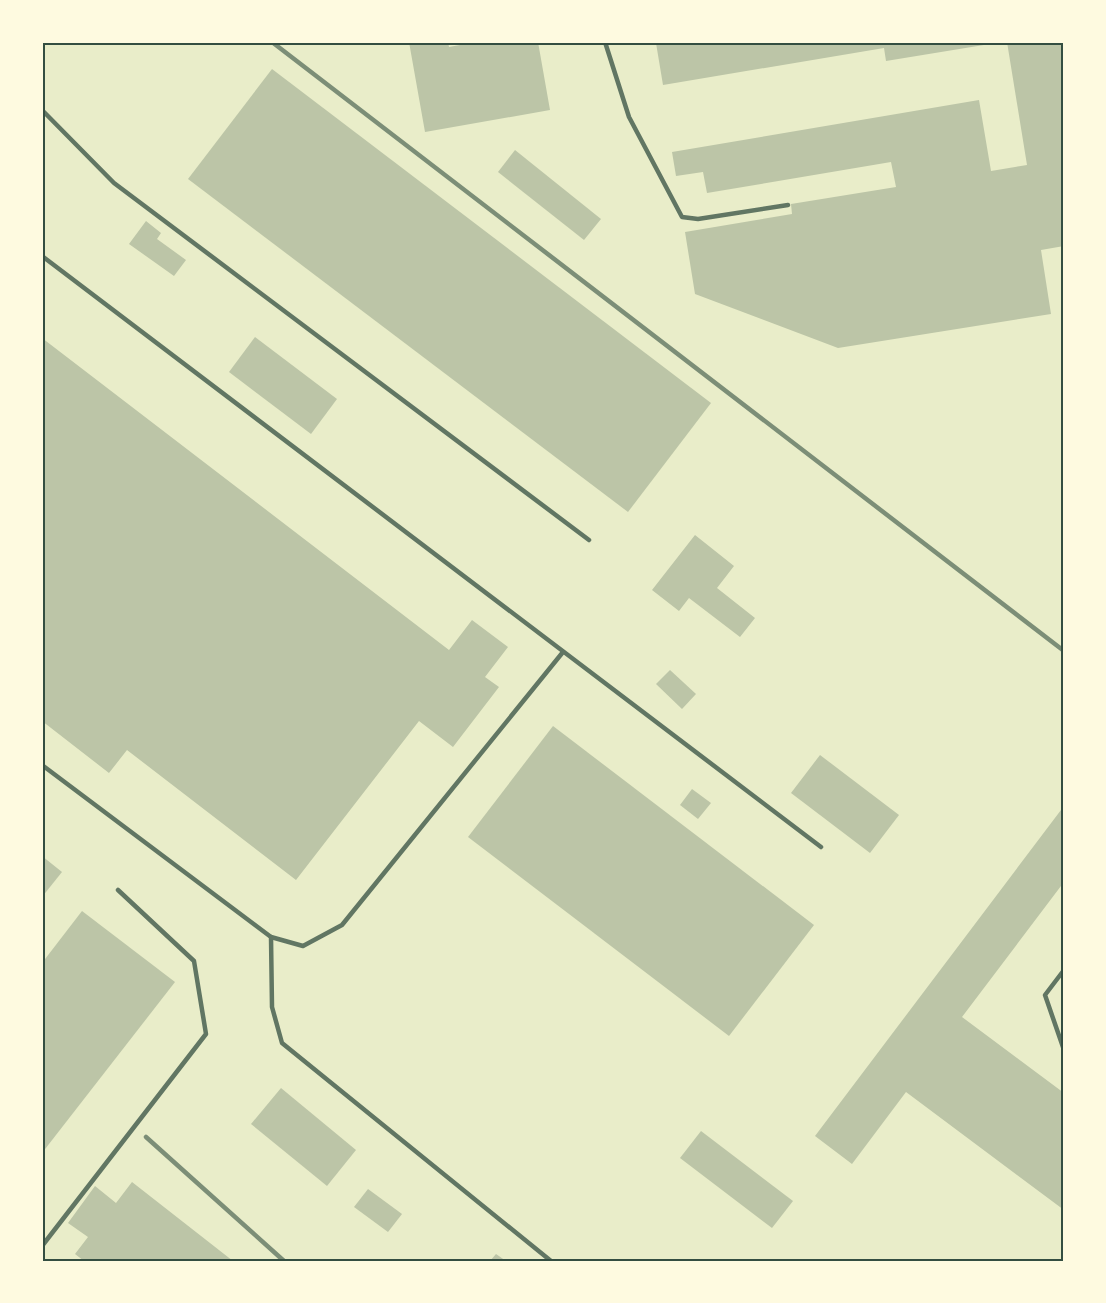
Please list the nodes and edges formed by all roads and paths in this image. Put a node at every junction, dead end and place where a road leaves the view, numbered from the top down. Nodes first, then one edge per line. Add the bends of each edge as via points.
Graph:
1 (604, 42) edge
2 (42, 110) edge
3 (788, 204) dead end
4 (42, 256) edge
5 (589, 540) dead end
6 (563, 652) junction
7 (42, 765) edge
8 (821, 847) dead end
9 (118, 890) dead end
10 (271, 937) junction
11 (1064, 970) edge
12 (1064, 1050) edge
13 (42, 1246) edge
14 (551, 1261) edge

1 - 3 lane via 629,117 682,217 698,219
2 - 5 lane via 114,183
4 - 6 lane
6 - 8 lane
6 - 10 lane via 342,924 303,946
7 - 10 lane
9 - 13 lane via 194,961 206,1034
10 - 14 lane via 272,1007 282,1043
11 - 12 lane via 1045,995

